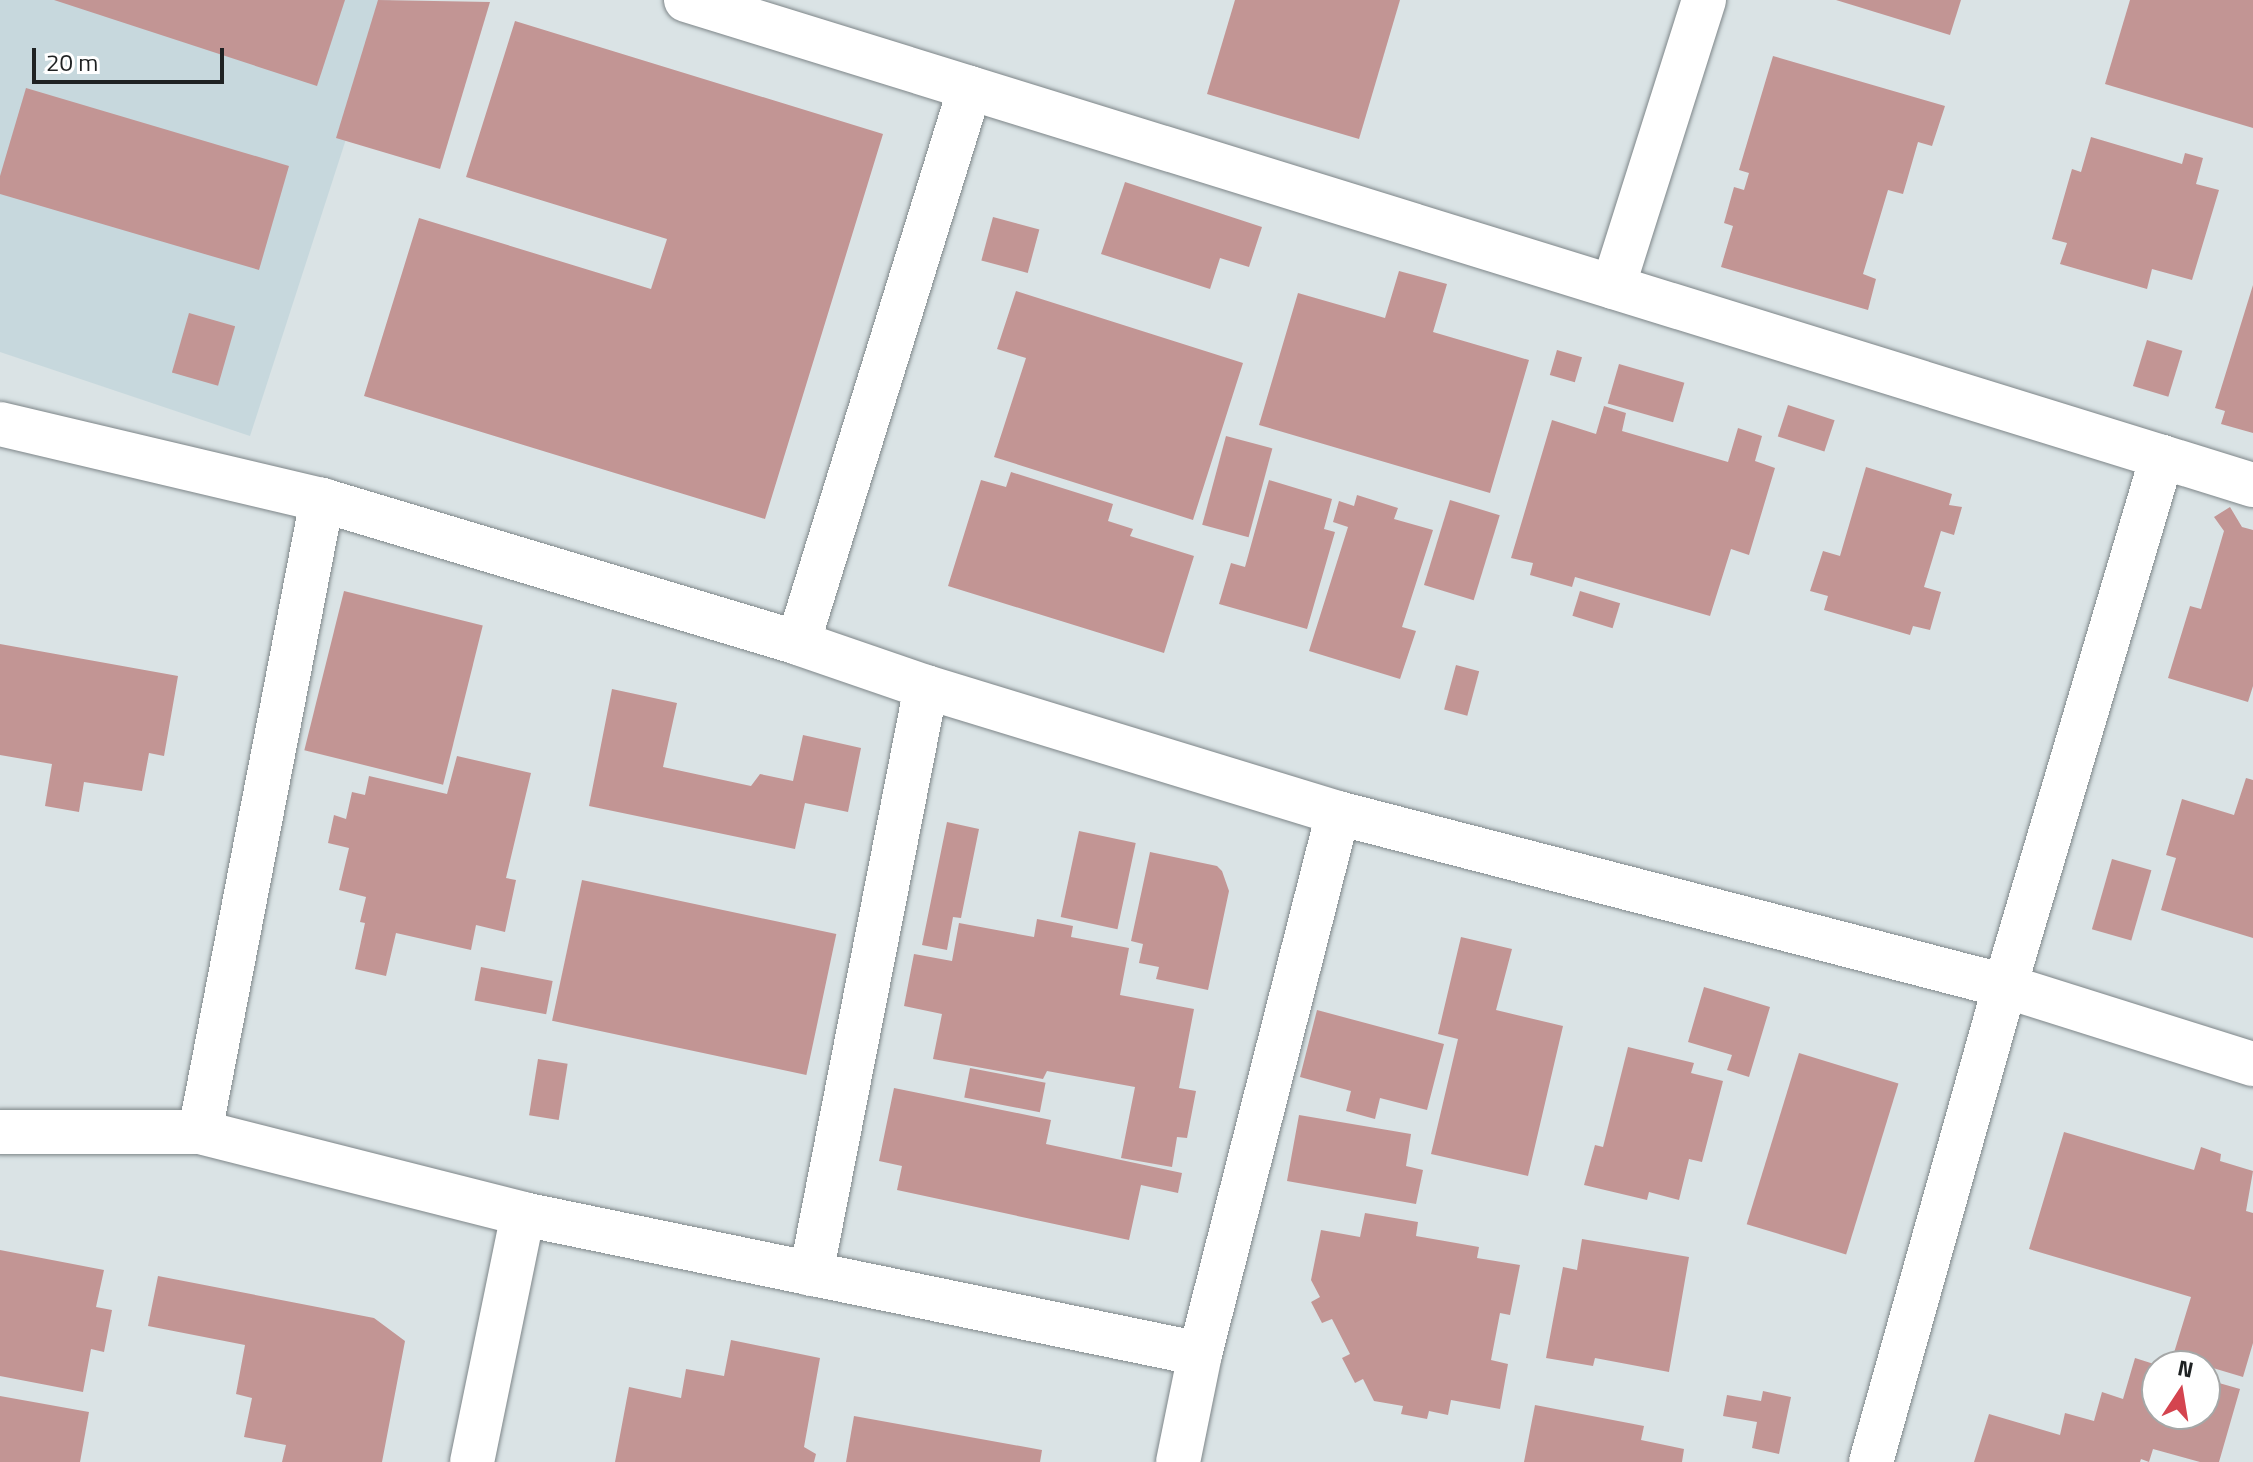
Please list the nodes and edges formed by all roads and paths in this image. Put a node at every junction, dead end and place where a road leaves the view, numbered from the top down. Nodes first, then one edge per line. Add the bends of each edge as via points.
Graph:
1 (686, 0) edge
2 (1704, 0) edge
3 (970, 88) junction
4 (1613, 287) junction
5 (0, 424) edge
6 (2162, 457) junction
7 (2253, 485) edge
8 (322, 500) junction
9 (798, 643) junction
10 (926, 687) junction
11 (1338, 813) junction
12 (2005, 986) junction
13 (2253, 1064) edge
14 (0, 1132) edge
15 (200, 1132) junction
16 (523, 1214) junction
17 (811, 1274) junction
18 (1200, 1354) junction
19 (472, 1462) edge
20 (1178, 1462) edge
21 (1871, 1462) edge

1 - 3 street
2 - 4 street
3 - 4 street
3 - 9 street
4 - 6 street
5 - 8 street
6 - 7 street
6 - 12 street
8 - 9 street
8 - 15 street
9 - 10 street
10 - 11 street
10 - 17 street
11 - 12 street
11 - 18 street
12 - 13 street
12 - 21 street
14 - 15 street
15 - 16 street
16 - 17 street
16 - 19 street
17 - 18 street
18 - 20 street

